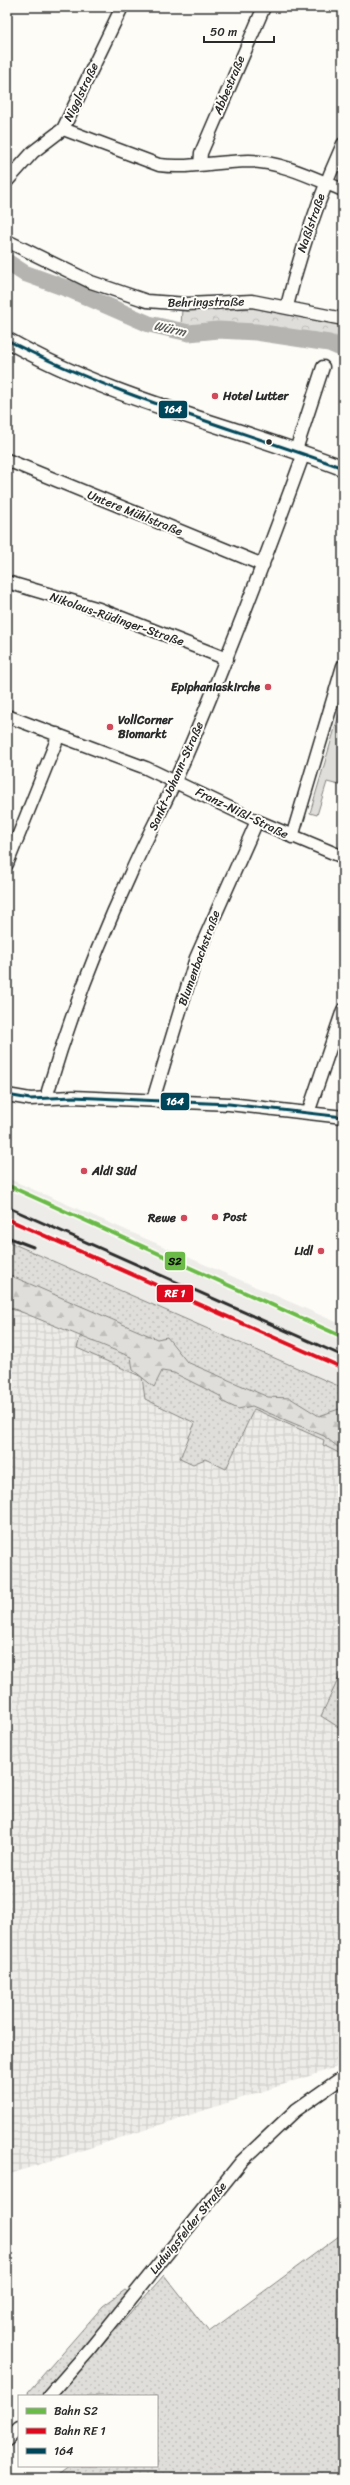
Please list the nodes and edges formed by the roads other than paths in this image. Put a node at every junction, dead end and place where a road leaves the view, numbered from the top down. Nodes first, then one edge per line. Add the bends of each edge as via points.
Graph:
1 (122, 7) edge
2 (264, 7) edge
3 (63, 129) junction
4 (343, 144) edge
5 (200, 165) junction
6 (7, 182) edge
7 (325, 183) junction
8 (343, 190) edge
9 (7, 241) edge
10 (287, 306) junction
11 (343, 319) edge
12 (7, 340) edge
13 (323, 367) dead end
14 (300, 452) junction
15 (7, 460) edge
16 (343, 468) edge
17 (263, 565) junction
18 (7, 582) edge
19 (227, 659) junction
20 (343, 666) edge
21 (7, 716) edge
22 (57, 734) junction
23 (176, 780) junction
24 (257, 822) junction
25 (292, 837) junction
26 (343, 857) edge
27 (7, 864) edge
28 (343, 1010) edge
29 (7, 1095) edge
30 (49, 1097) junction
31 (153, 1100) junction
32 (308, 1113) junction
33 (343, 1117) edge
34 (343, 2077) edge
35 (50, 2395) edge
36 (18, 2429) edge
37 (7, 2440) edge

1 - 3 street, Nigglstraße
2 - 5 street, Abbestraße via 201,153
3 - 5 street via 154,164 170,167
3 - 6 street, Nigglstraße via 33,152
4 - 7 street, Naßlstraße
5 - 7 street via 259,162 280,166
7 - 8 street
7 - 10 street, Naßlstraße via 300,252
9 - 10 street, Behringstraße via 91,282 147,301 187,304 252,301
10 - 11 street, Behringstraße
12 - 14 main road via 48,362 154,406
13 - 14 street, Sankt-Johann-Straße
14 - 16 main road
14 - 17 street, Sankt-Johann-Straße
15 - 17 street, Untere Mühlstraße
17 - 19 street, Sankt-Johann-Straße
18 - 19 street, Nikolaus-Rüdinger-Straße via 99,609
19 - 23 street, Sankt-Johann-Straße
20 - 25 street
21 - 22 street, Franz-Nißl-Straße
22 - 23 street, Franz-Nißl-Straße
22 - 27 street
23 - 24 street, Franz-Nißl-Straße
23 - 30 street, Sankt-Johann-Straße via 130,874 86,975 52,1076
24 - 25 street, Franz-Nißl-Straße
24 - 31 street, Blumenbachstraße via 196,958
25 - 26 street, Franz-Nißl-Straße
28 - 32 street
29 - 30 street via 30,1099
30 - 31 street
31 - 32 street via 229,1104
32 - 33 street
34 - 35 street, Ludwigsfelder Straße via 296,2110 242,2161
36 - 37 street

